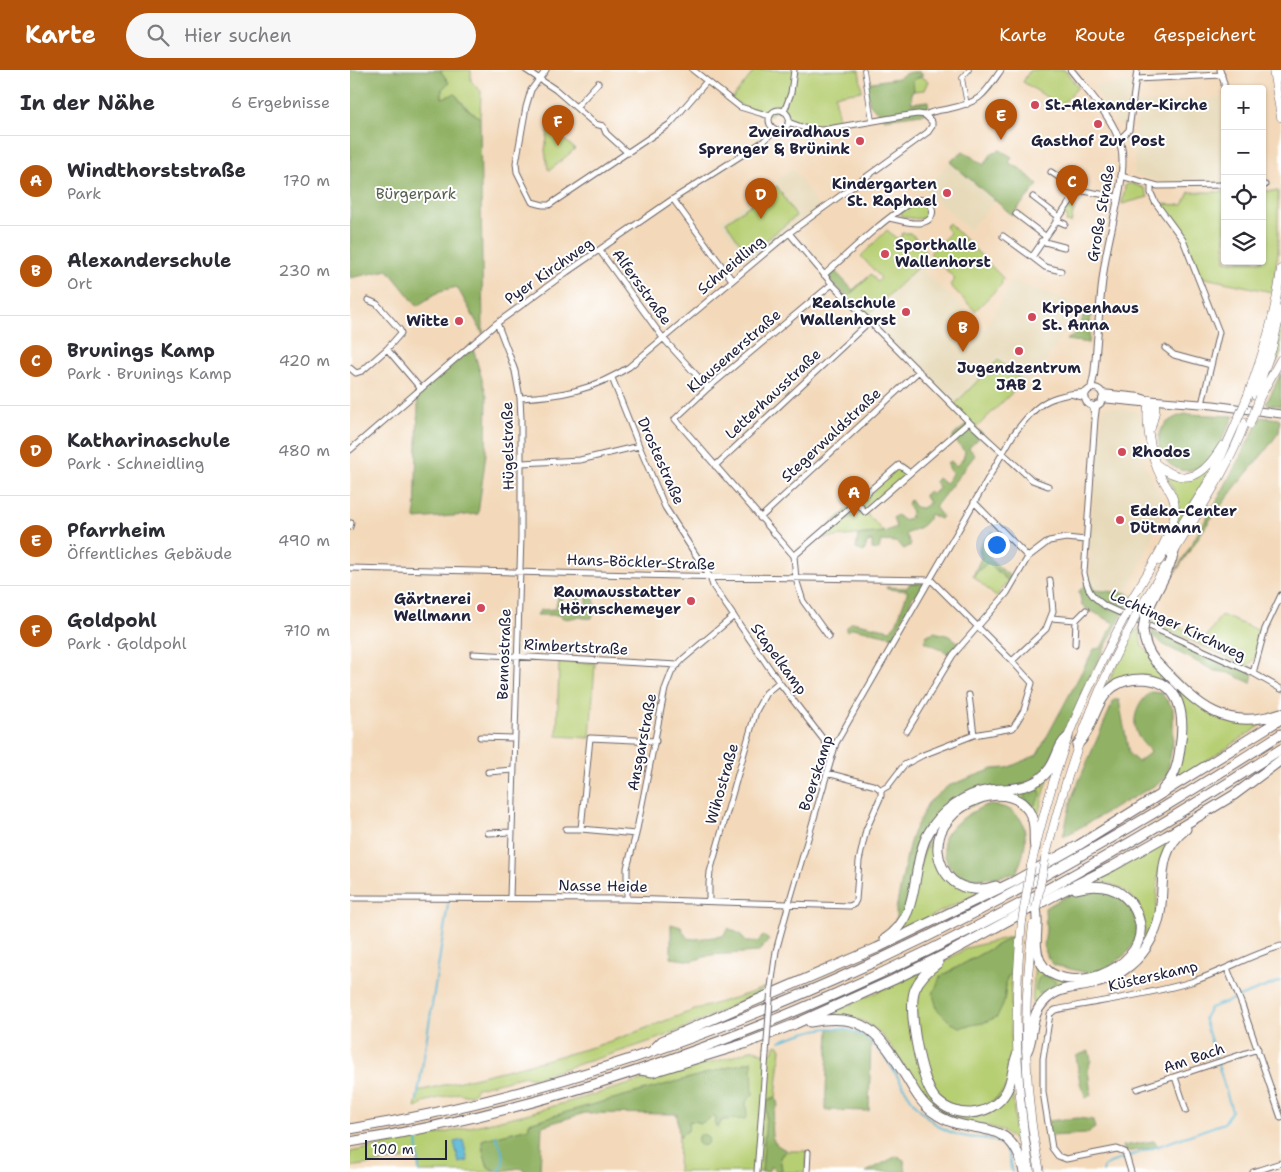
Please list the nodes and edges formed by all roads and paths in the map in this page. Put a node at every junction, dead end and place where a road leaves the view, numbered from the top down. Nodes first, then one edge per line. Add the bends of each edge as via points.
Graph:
1 (526, 70) edge
2 (546, 70) edge
3 (693, 70) edge
4 (794, 70) edge
5 (864, 70) edge
6 (969, 70) edge
7 (1001, 70) edge
8 (1071, 70) edge
9 (1137, 70) edge
10 (1273, 70) edge
11 (1279, 70) edge
12 (1221, 72) edge
13 (539, 78) junction
14 (1281, 78) edge
15 (1136, 79) junction
16 (707, 81) junction
17 (598, 83) dead end
18 (1224, 85) edge
19 (967, 105) junction
20 (576, 107) junction
21 (784, 112) junction
22 (925, 115) junction
23 (770, 116) junction
24 (1281, 117) edge
25 (872, 121) junction
26 (788, 122) junction
27 (775, 129) junction
28 (1118, 138) junction
29 (628, 153) junction
30 (1051, 172) dead end
31 (1121, 176) junction
32 (1151, 185) junction
33 (1221, 185) edge
34 (1078, 190) junction
35 (1033, 197) dead end
36 (1118, 197) junction
37 (674, 199) junction
38 (1016, 214) dead end
39 (889, 218) junction
40 (1058, 219) junction
41 (1065, 224) dead end
42 (789, 234) junction
43 (1003, 236) dead end
44 (1045, 236) junction
45 (1041, 242) junction
46 (1064, 248) dead end
47 (600, 251) junction
48 (1032, 257) junction
49 (1281, 269) edge
50 (1061, 271) dead end
51 (824, 275) junction
52 (732, 280) junction
53 (832, 284) junction
54 (368, 300) dead end
55 (1281, 310) edge
56 (870, 321) junction
57 (496, 323) junction
58 (664, 338) junction
59 (1165, 348) dead end
60 (387, 349) junction
61 (1281, 359) edge
62 (1211, 365) junction
63 (350, 368) edge
64 (919, 371) junction
65 (612, 378) junction
66 (421, 388) junction
67 (708, 388) junction
68 (1094, 396) junction
69 (1255, 396) junction
70 (520, 398) junction
71 (1152, 400) junction
72 (1202, 404) junction
73 (1281, 414) edge
74 (969, 422) junction
75 (1244, 423) junction
76 (1232, 433) junction
77 (639, 446) junction
78 (350, 450) edge
79 (1002, 452) junction
80 (522, 463) junction
81 (1155, 463) junction
82 (715, 466) junction
83 (910, 473) junction
84 (1048, 486) dead end
85 (856, 501) junction
86 (974, 502) junction
87 (760, 518) junction
88 (1086, 540) junction
89 (1174, 552) joint
90 (794, 556) junction
91 (1028, 557) junction
92 (350, 568) edge
93 (519, 571) junction
94 (710, 577) junction
95 (796, 579) junction
96 (931, 580) junction
97 (1050, 580) dead end
98 (1281, 595) edge
99 (1086, 610) dead end
100 (1128, 610) junction
101 (1141, 615) junction
102 (734, 616) junction
103 (1051, 618) junction
104 (1076, 620) junction
105 (977, 626) junction
106 (829, 637) dead end
107 (1075, 644) dead end
108 (473, 654) dead end
109 (517, 656) junction
110 (1012, 661) junction
111 (678, 665) junction
112 (1253, 674) junction
113 (779, 682) junction
114 (1281, 689) edge
115 (969, 695) dead end
116 (1281, 713) edge
117 (1281, 719) edge
118 (906, 731) dead end
119 (1281, 734) edge
120 (974, 735) junction
121 (480, 737) dead end
122 (1068, 737) junction
123 (514, 738) junction
124 (656, 741) junction
125 (1077, 745) junction
126 (1281, 749) edge
127 (833, 752) junction
128 (1281, 760) edge
129 (513, 770) junction
130 (488, 772) dead end
131 (827, 772) junction
132 (881, 790) junction
133 (1154, 798) junction
134 (1194, 819) junction
135 (581, 829) junction
136 (566, 830) dead end
137 (512, 832) junction
138 (488, 833) dead end
139 (636, 834) junction
140 (1036, 848) junction
141 (1014, 882) junction
142 (1059, 893) junction
143 (350, 898) edge
144 (510, 898) junction
145 (627, 898) junction
146 (709, 900) junction
147 (789, 903) junction
148 (1035, 911) junction
149 (1281, 946) edge
150 (876, 948) junction
151 (952, 951) junction
152 (1227, 968) junction
153 (795, 1024) junction
154 (1258, 1049) junction
155 (1027, 1051) junction
156 (651, 1052) junction
157 (1016, 1055) junction
158 (637, 1070) junction
159 (1175, 1077) junction
160 (1137, 1089) dead end
161 (1186, 1110) dead end
162 (1281, 1118) edge
163 (350, 1129) edge
164 (350, 1142) edge
165 (808, 1152) dead end
166 (1281, 1163) edge
167 (757, 1172) edge
168 (807, 1172) edge
169 (1024, 1172) edge
170 (1030, 1172) edge
171 (1040, 1172) edge
172 (1131, 1172) edge
173 (1253, 1172) edge

1 - 13 street
2 - 13 street
3 - 16 street
4 - 21 street
5 - 25 street
6 - 19 street via 962,78
7 - 19 street via 985,94
8 - 28 street, Große Straße via 1104,113
9 - 15 street
10 - 24 highway
11 - 14 highway
12 - 15 street
12 - 18 street
13 - 20 street
13 - 29 street via 526,107 516,163 532,202 549,205
15 - 28 street via 1129,130
16 - 23 street via 740,107
16 - 29 street via 670,124
17 - 20 street
19 - 22 street
20 - 29 street via 595,124 603,126 606,133
21 - 23 street via 775,111
21 - 26 street
22 - 25 street
22 - 42 street, Schneidling via 932,122 928,132
23 - 27 street via 770,125
25 - 26 street via 814,131
26 - 27 street, Pyer Kirchweg via 784,128
27 - 37 street, Pyer Kirchweg via 764,141
28 - 31 street, Große Straße via 1122,155
30 - 34 street
31 - 32 street
31 - 36 street, Große Straße
32 - 33 street
32 - 62 street via 1155,202 1183,240 1219,332
34 - 36 street
34 - 40 street
35 - 40 street
36 - 68 street, Große Straße via 1105,262
37 - 47 street, Pyer Kirchweg
37 - 52 street
38 - 44 street
39 - 39 street via 927,222 931,218 932,206 923,199 912,201
39 - 51 street
40 - 41 street
40 - 44 street
42 - 51 street
42 - 52 street, Schneidling
43 - 48 street
44 - 45 street
45 - 46 street
45 - 48 street
47 - 57 street, Pyer Kirchweg
47 - 58 street, Alfersstraße
48 - 50 street via 1045,267
49 - 69 highway
51 - 53 street
52 - 58 street, Schneidling
53 - 56 street
53 - 67 street, Klausenerstraße
54 - 60 street via 377,304 400,330 400,336
55 - 69 highway via 1272,349
56 - 64 street
56 - 82 street, Letterhausstraße
57 - 66 street, Pyer Kirchweg
57 - 70 street, Hügelstraße via 510,354
58 - 65 street, Schneidling
58 - 67 street, Alfersstraße
59 - 62 street via 1174,355
60 - 63 street via 362,370 356,373
60 - 66 street
61 - 69 highway
62 - 72 street
64 - 74 street
64 - 87 street, Stegerwaldstraße
65 - 70 street, Schneidling via 581,390
65 - 77 street, Drostestraße
66 - 78 street, Pyer Kirchweg
67 - 82 street, Klausenerstraße via 675,419
68 - 71 street
68 - 79 street, Boerskamp via 1070,394 1040,404
68 - 88 street, Lechtinger Kirchweg
69 - 75 highway, bridge
69 - 75 highway, bridge
70 - 80 street, Hügelstraße
71 - 72 main road
71 - 81 highway via 1147,406 1147,415
72 - 73 main road
74 - 79 street
74 - 83 street
75 - 76 highway
75 - 89 highway via 1242,442 1237,445
76 - 81 highway via 1206,469 1197,475 1175,476
76 - 100 highway via 1202,494
77 - 80 street via 586,459
77 - 94 street, Drostestraße via 665,507
79 - 84 street via 1032,480
79 - 86 street, Boerskamp
80 - 93 street, Hügelstraße
81 - 100 highway via 1173,495 1175,511 1169,533
82 - 87 street
83 - 85 street via 899,465
83 - 85 street via 865,512
85 - 90 street
86 - 91 street
86 - 96 street, Boerskamp
87 - 90 street
88 - 91 street via 1066,538 1048,541
88 - 112 street, Lechtinger Kirchweg via 1084,573 1088,590 1095,599
89 - 101 highway
90 - 95 street
91 - 105 street via 1006,593
92 - 93 street, Hans-Böckler-Straße
93 - 94 street, Hans-Böckler-Straße
93 - 109 street, Bennostraße
94 - 95 street, Hans-Böckler-Straße
94 - 102 street, Stapelkamp
95 - 96 street, Hans-Böckler-Straße
95 - 106 street via 806,607
96 - 105 street
96 - 127 street, Boerskamp
97 - 103 street
98 - 112 street via 1265,629
99 - 104 street
100 - 122 highway, bridge
101 - 116 highway, bridge via 1144,642 1149,653 1202,706 1221,715 1241,719 1259,719
101 - 125 highway, bridge via 1132,624 1100,686
102 - 111 street, Ansgarstraße
102 - 113 street, Stapelkamp
103 - 104 street
103 - 110 street via 1046,629
104 - 107 street
105 - 110 street
105 - 118 street via 953,655
108 - 109 street, Rimbertstraße
109 - 111 street, Rimbertstraße
109 - 123 street, Bennostraße
110 - 120 street via 1032,683 1024,710 1013,728
111 - 124 street, Ansgarstraße via 665,689
112 - 114 street, Lechtinger Kirchweg
113 - 127 street, Stapelkamp
113 - 146 street, Wihostraße via 766,693 756,711 710,872
115 - 120 street
117 - 133 highway
119 - 156 highway via 1061,868 976,913 811,990 738,1021
120 - 132 street via 904,765
121 - 123 street
122 - 140 highway
122 - 150 highway via 1050,770 1036,782 968,796 942,815 924,844 904,921
123 - 129 street, Bennostraße
124 - 135 street via 590,738
124 - 139 street, Ansgarstraße
125 - 133 highway via 1083,740 1097,706 1113,687 1137,679 1153,681 1167,689 1180,707 1182,734 1174,774
125 - 148 highway, bridge via 1053,827
126 - 158 highway via 1108,855 889,970 779,1018
127 - 131 street, Boerskamp
128 - 134 highway via 1234,795
129 - 130 street
129 - 137 street, Bennostraße
131 - 132 street
131 - 147 street, Boerskamp
132 - 147 street, Nasse Heide via 858,861 854,904
133 - 141 highway
134 - 142 highway
134 - 155 highway via 1175,838 1166,856 1158,920 1144,950 1134,962 1113,976 1065,988 1047,998 1038,1008
135 - 136 street
135 - 139 street
137 - 138 street
137 - 144 street, Bennostraße
139 - 145 street, Ansgarstraße via 626,868
140 - 141 highway via 1032,817 1027,808 1012,798 995,796 974,800 946,821 938,838 938,856 952,880 974,889
140 - 157 highway, bridge via 1022,921
141 - 150 highway
142 - 148 highway via 1084,887 1105,887 1130,901 1139,917 1140,928 1137,945 1128,960 1102,975 1089,978 1056,976 1041,963 1037,953 1038,920
142 - 151 highway
143 - 144 street, Nasse Heide
144 - 145 street, Nasse Heide
145 - 146 street, Nasse Heide
146 - 147 street, Nasse Heide
147 - 167 street, Boerskamp, bridge via 776,951
148 - 155 highway via 1028,969
149 - 152 street, Küsterskamp
150 - 156 highway via 662,1041
151 - 153 highway
151 - 157 highway via 927,971 915,990 912,1002 923,1070 934,1096 942,1104 962,1113 984,1111 1006,1092
152 - 154 street
152 - 172 street, Küsterskamp via 1188,982 1054,1010 1050,1014 1043,1059 1043,1092 1052,1148 1058,1156 1066,1159 1117,1149 1125,1152
153 - 158 highway via 669,1068 653,1072
153 - 169 highway via 822,1019 843,1020 869,1029 884,1042 925,1106 944,1119 1004,1136 1017,1149
154 - 159 street, Am Bach
154 - 162 street
155 - 171 highway via 1034,1142
156 - 163 highway via 497,1098
157 - 170 highway
158 - 164 highway via 507,1109
159 - 160 street, Am Bach
159 - 161 street
165 - 168 street
166 - 173 street

